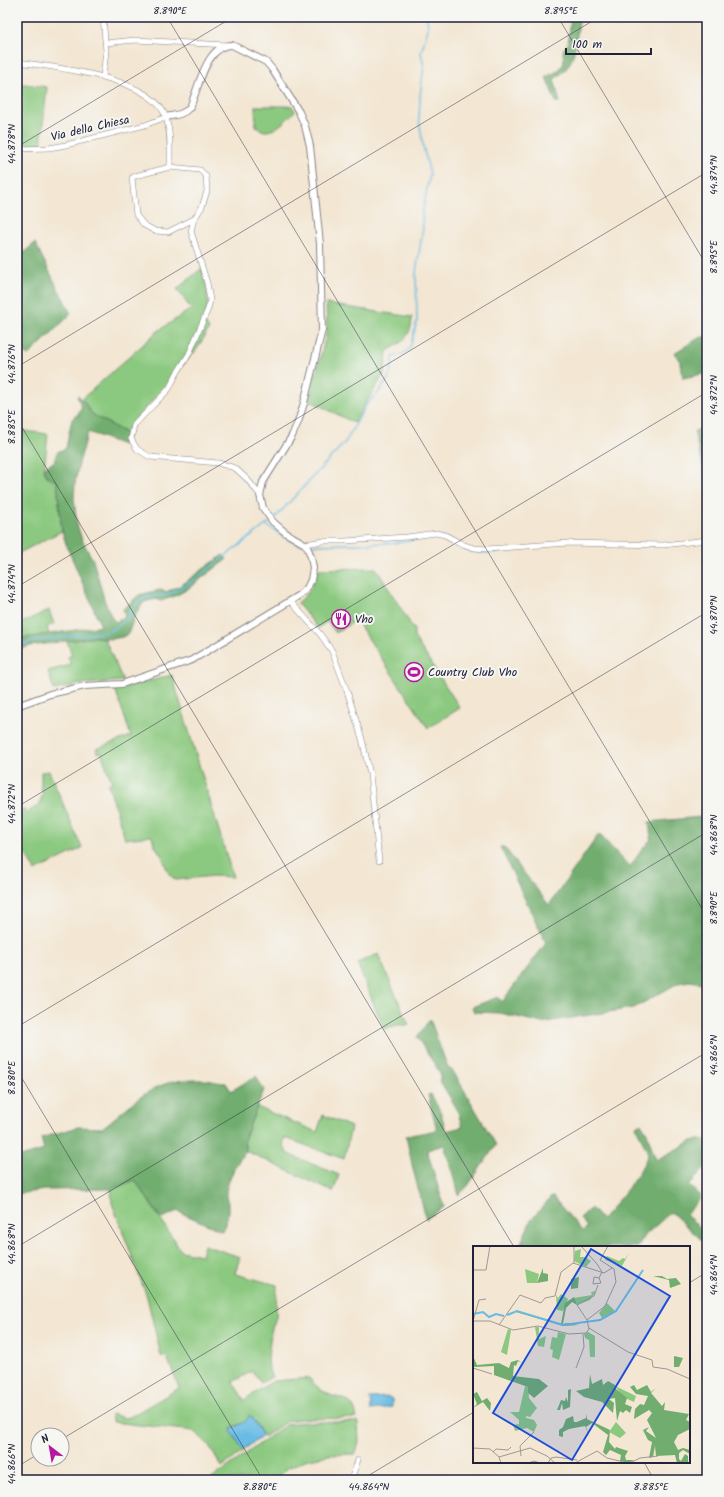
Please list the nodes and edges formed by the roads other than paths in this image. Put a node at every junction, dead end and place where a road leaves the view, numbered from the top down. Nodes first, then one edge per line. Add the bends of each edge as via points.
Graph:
1 (103, 17) edge
2 (106, 43) junction
3 (227, 45) junction
4 (17, 62) edge
5 (103, 76) junction
6 (166, 117) junction
7 (17, 149) edge
8 (170, 167) junction
9 (194, 219) junction
10 (260, 495) junction
11 (707, 540) edge
12 (305, 544) junction
13 (290, 601) junction
14 (17, 706) edge
15 (379, 861) dead end
16 (358, 1460) dead end
17 (707, 1477) edge
18 (351, 1480) edge
19 (701, 1480) edge

1 - 2 street
2 - 3 street via 135,40
2 - 5 street
3 - 6 street via 217,50 210,59 189,108 182,114
3 - 10 street via 266,62 298,112 310,146 320,244 322,330 298,422 263,482
4 - 5 street
5 - 6 street via 144,92 159,104
6 - 7 street, Via della Chiesa via 145,125 66,145
6 - 8 street
8 - 9 street via 200,170 206,176 207,191 202,207
8 - 9 street via 132,178 136,215 144,225 155,231 168,232
9 - 10 street via 191,231 207,283 210,300 208,309 189,354 169,389 134,425 131,439 137,448 150,457 218,463 235,468
10 - 12 street via 263,508 271,520
11 - 12 street via 663,545 568,542 487,549 474,548 436,533
12 - 13 street via 313,568 311,580 308,588
13 - 14 street via 192,660 122,684 85,686 50,694
13 - 15 street via 332,651 347,691 370,774
16 - 18 street
17 - 19 street

